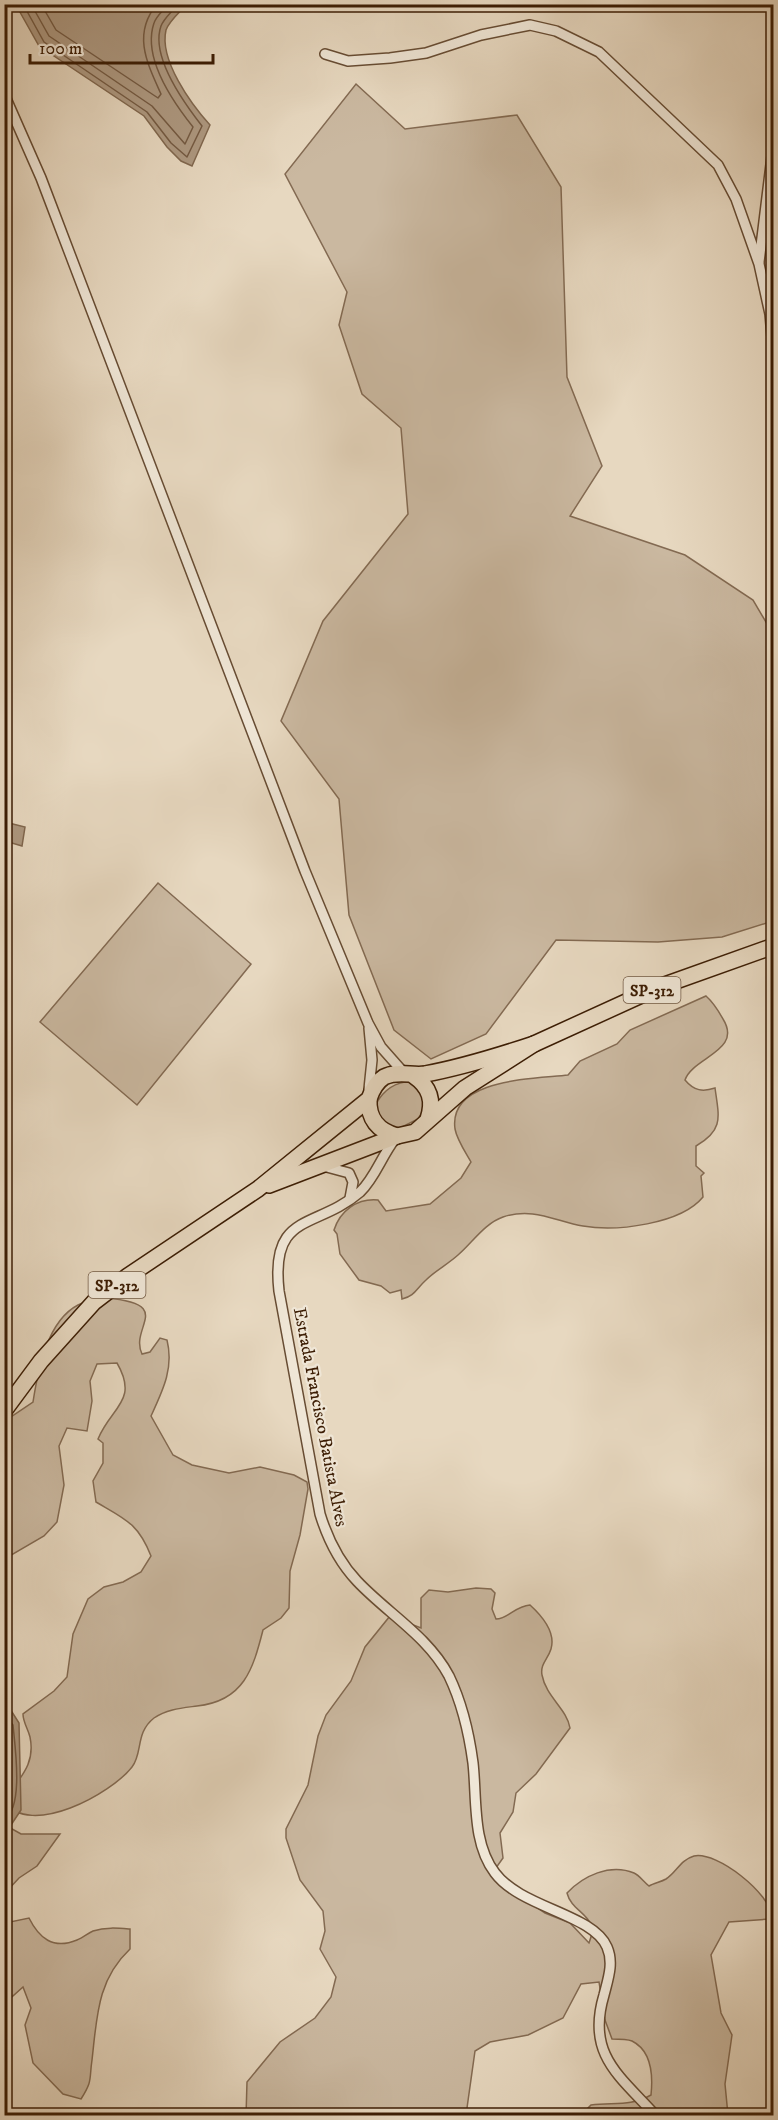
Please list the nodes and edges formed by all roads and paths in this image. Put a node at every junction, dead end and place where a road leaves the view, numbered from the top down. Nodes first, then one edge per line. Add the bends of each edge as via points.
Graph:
1 (325, 54) dead end
2 (4, 94) edge
3 (774, 140) edge
4 (759, 264) junction
5 (774, 361) edge
6 (774, 418) edge
7 (774, 946) edge
8 (368, 1023) junction
9 (534, 1044) junction
10 (409, 1075) junction
11 (369, 1099) junction
12 (428, 1119) junction
13 (397, 1136) junction
14 (323, 1166) junction
15 (258, 1190) junction
16 (349, 1200) junction
17 (4, 1411) edge
18 (656, 2115) edge

1 - 4 street via 348,61 390,58 426,53 481,35 530,25 556,31 599,52 718,165 736,200
2 - 8 street via 41,178 305,871
3 - 4 street
4 - 5 street via 770,315
5 - 6 street
7 - 9 main road, SP-312 via 659,987
8 - 10 street via 381,1047
8 - 11 street via 372,1060
9 - 10 main road, SP-312 via 467,1066
9 - 12 main road, SP-312 via 465,1088
10 - 11 main road, SP-312 via 385,1076
10 - 12 main road via 422,1082 431,1100
11 - 13 main road via 375,1124
11 - 15 main road, SP-312
12 - 13 main road, SP-312 via 415,1132
13 - 14 main road, SP-312
13 - 16 street, Estrada Francisco Batista Alves via 367,1185
14 - 15 main road, SP-312
14 - 16 street via 349,1173 353,1182
15 - 17 main road, SP-312 via 94,1302 47,1354
16 - 18 street, Estrada Francisco Batista Alves via 297,1227 287,1236 278,1257 279,1291 326,1532 333,1549 357,1581 416,1634 448,1675 468,1732 479,1832 488,1863 496,1875 526,1899 590,1928 606,1945 610,1967 598,2019 602,2048 617,2077

